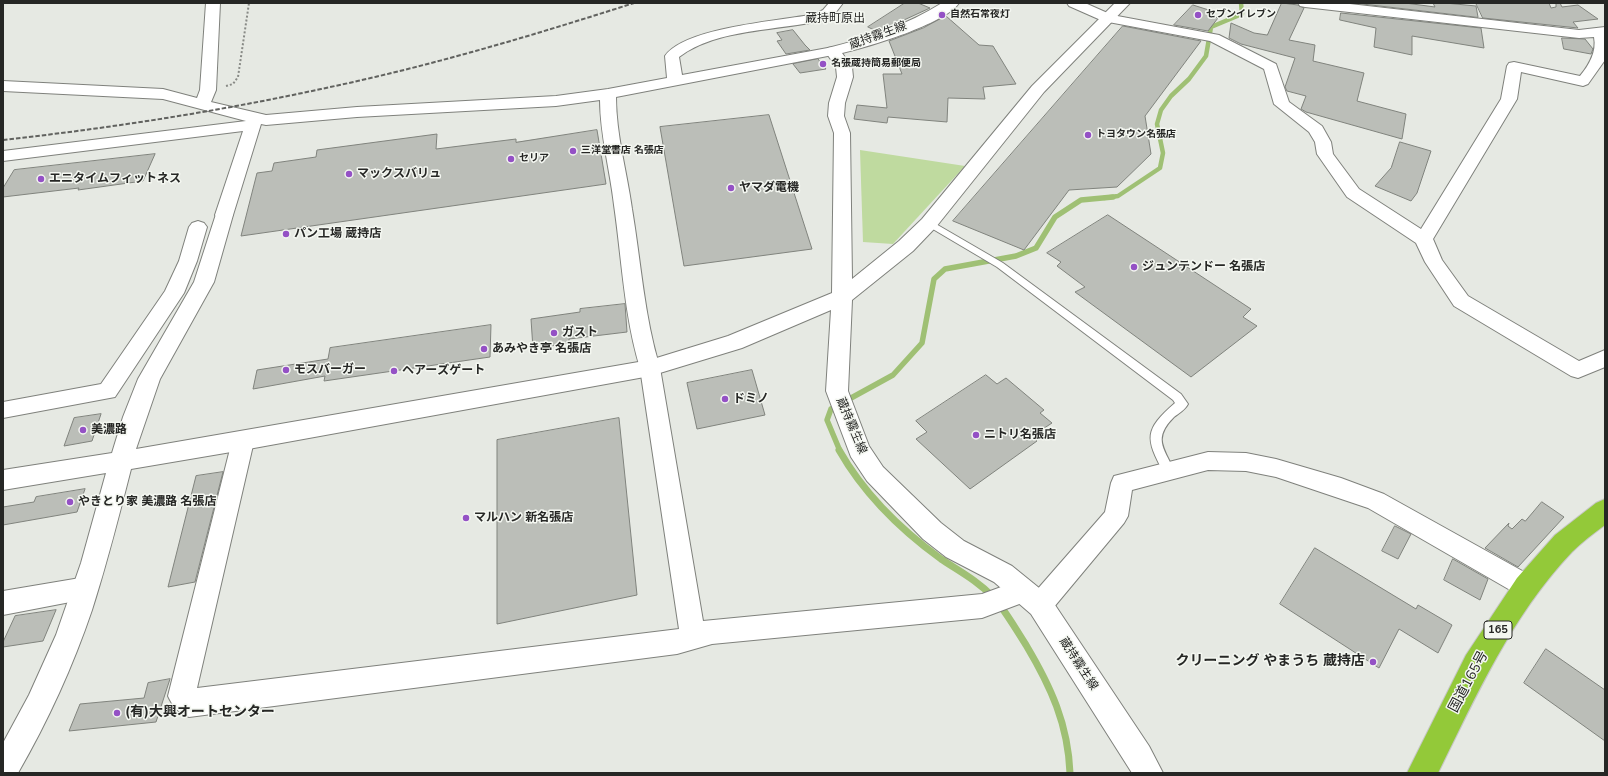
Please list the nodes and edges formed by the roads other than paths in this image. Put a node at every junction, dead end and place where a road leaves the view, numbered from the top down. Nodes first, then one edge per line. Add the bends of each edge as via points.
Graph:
1 (213, 3) edge
2 (836, 3) edge
3 (952, 3) edge
4 (1074, 3) edge
5 (1123, 3) edge
6 (1305, 3) edge
7 (1419, 3) edge
8 (1428, 17) junction
9 (1108, 18) junction
10 (1603, 32) edge
11 (833, 51) junction
12 (675, 81) junction
13 (3, 86) edge
14 (608, 94) junction
15 (205, 98) junction
16 (254, 121) junction
17 (3, 156) edge
18 (224, 215) joint
19 (929, 223) junction
20 (198, 228) dead end
21 (1424, 239) junction
22 (842, 297) junction
23 (1605, 358) edge
24 (650, 368) junction
25 (3, 410) edge
26 (243, 441) junction
27 (121, 460) junction
28 (1168, 470) junction
29 (3, 480) edge
30 (1605, 510) edge
31 (1526, 586) junction
32 (86, 588) junction
33 (1031, 598) junction
34 (3, 603) edge
35 (693, 636) junction
36 (3, 772) edge
37 (1148, 773) edge
38 (1422, 773) edge

1 - 15 street
2 - 12 street via 819,17 722,34 684,48 672,56
3 - 11 street, 蔵持霧生線 via 936,14 872,41
4 - 9 street
5 - 9 street
6 - 8 street
7 - 8 street
8 - 10 street via 1579,34
9 - 19 street via 1038,89
9 - 21 street via 1207,36 1271,67 1282,104 1316,130 1323,142 1325,154 1353,193
10 - 21 street via 1601,52 1590,74 1583,81 1514,66 1508,99
11 - 12 street
11 - 22 street, 蔵持霧生線 via 844,67 845,77 836,103 836,116 842,133
12 - 14 street
13 - 15 street
14 - 16 street via 556,101 357,112
14 - 24 street via 607,113 622,197 641,343
15 - 16 street
16 - 17 street
16 - 18 street
18 - 27 street via 200,289 158,361 143,393
19 - 22 street via 906,246
19 - 28 lane via 1000,266 1177,397 1182,404 1158,428 1155,437 1156,449
20 - 25 street via 188,261 174,293 108,391
21 - 23 street via 1434,262 1461,301 1578,370
22 - 24 street via 735,342
22 - 33 street, 蔵持霧生線 via 837,391 859,450 875,474 932,531 955,549 1003,574
24 - 26 street
24 - 35 street
26 - 27 street
26 - 35 street via 182,696 189,703 677,642
27 - 29 street
27 - 32 street
28 - 31 street via 1208,461 1246,462 1276,468 1341,488 1376,501 1405,516
28 - 33 street via 1122,483 1116,516
30 - 31 highway, 国道165号 / 165 via 1564,543
31 - 38 highway, 国道165号 / 165 via 1476,665
32 - 34 street
32 - 36 street via 55,670
33 - 35 street via 982,606 866,616
33 - 37 street, 蔵持霧生線

